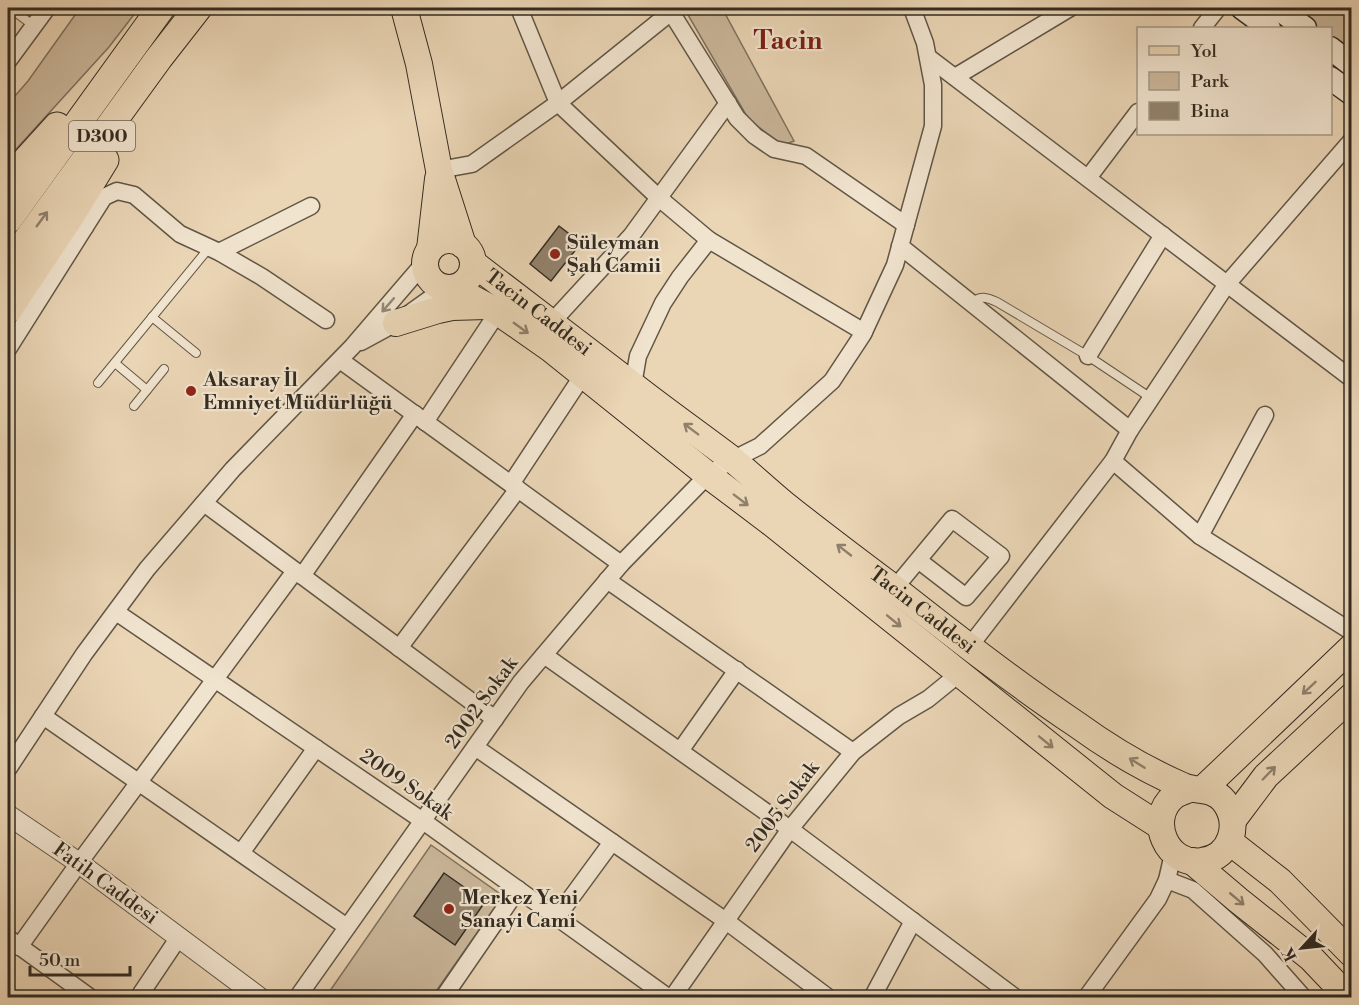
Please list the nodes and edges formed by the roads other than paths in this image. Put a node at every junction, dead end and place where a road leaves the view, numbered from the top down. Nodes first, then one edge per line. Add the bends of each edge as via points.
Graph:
1 (10, 8) edge
2 (47, 8) edge
3 (161, 8) edge
4 (198, 8) edge
5 (404, 8) edge
6 (519, 8) edge
7 (912, 8) edge
8 (1070, 8) edge
9 (1218, 8) edge
10 (1242, 8) edge
11 (1277, 8) edge
12 (672, 10) edge
13 (34, 26) junction
14 (1203, 27) edge
15 (1268, 27) edge
16 (1304, 27) edge
17 (139, 37) junction
18 (1332, 49) edge
19 (928, 57) junction
20 (159, 58) junction
21 (8, 61) edge
22 (1352, 64) edge
23 (955, 77) junction
24 (1332, 79) edge
25 (1352, 94) edge
26 (558, 103) junction
27 (728, 103) junction
28 (1137, 113) edge
29 (1352, 140) edge
30 (439, 170) junction
31 (1088, 178) junction
32 (8, 180) edge
33 (658, 198) junction
34 (311, 206) dead end
35 (8, 220) edge
36 (78, 222) junction
37 (906, 225) junction
38 (1163, 235) junction
39 (709, 240) junction
40 (900, 246) junction
41 (214, 250) junction
42 (468, 254) junction
43 (428, 256) junction
44 (8, 267) edge
45 (1227, 284) junction
46 (449, 288) junction
47 (972, 304) junction
48 (493, 309) junction
49 (8, 310) edge
50 (152, 317) junction
51 (326, 320) dead end
52 (552, 322) junction
53 (396, 323) junction
54 (864, 332) junction
55 (352, 347) junction
56 (8, 349) edge
57 (196, 353) dead end
58 (1088, 356) junction
59 (340, 360) junction
60 (115, 363) junction
61 (164, 369) dead end
62 (584, 375) junction
63 (1352, 379) edge
64 (98, 383) dead end
65 (633, 386) junction
66 (147, 390) junction
67 (1151, 398) junction
68 (134, 406) dead end
69 (1265, 415) dead end
70 (420, 418) junction
71 (1130, 430) junction
72 (732, 460) junction
73 (1113, 461) junction
74 (708, 475) junction
75 (515, 487) junction
76 (204, 503) junction
77 (1200, 536) junction
78 (918, 560) junction
79 (621, 564) junction
80 (299, 574) junction
81 (607, 580) junction
82 (894, 589) junction
83 (116, 612) junction
84 (1352, 632) edge
85 (969, 647) junction
86 (1352, 647) edge
87 (399, 648) junction
88 (544, 655) junction
89 (737, 670) junction
90 (960, 673) junction
91 (215, 679) junction
92 (1352, 696) edge
93 (43, 716) junction
94 (495, 719) junction
95 (475, 747) junction
96 (316, 748) junction
97 (680, 751) junction
98 (853, 752) junction
99 (8, 769) edge
100 (138, 782) junction
101 (1196, 789) junction
102 (8, 815) edge
103 (423, 821) junction
104 (1160, 826) junction
105 (790, 829) junction
106 (1231, 831) junction
107 (612, 842) junction
108 (241, 853) junction
109 (1183, 857) junction
110 (79, 863) junction
111 (1167, 880) junction
112 (518, 889) junction
113 (557, 917) junction
114 (726, 921) junction
115 (913, 921) junction
116 (347, 927) junction
117 (179, 937) junction
118 (14, 942) edge
119 (1352, 954) edge
120 (91, 998) edge
121 (138, 998) edge
122 (260, 998) edge
123 (297, 998) edge
124 (444, 998) edge
125 (671, 998) edge
126 (829, 998) edge
127 (872, 998) edge
128 (1016, 998) edge
129 (1086, 998) edge
130 (1304, 998) edge
131 (1349, 998) edge

1 - 13 lane
2 - 13 street
3 - 17 highway, D300
4 - 20 highway, D300
5 - 30 main road
6 - 26 street
7 - 19 street, 2002 Sokak
8 - 23 street
9 - 14 street
10 - 15 main road
11 - 16 main road
12 - 26 street
12 - 27 street
13 - 21 street
17 - 32 highway
17 - 35 highway, D300
18 - 22 main road
19 - 23 street
19 - 37 street, 2002 Sokak via 933,126
20 - 36 highway
44 -> 20 highway, D300
23 - 31 street
24 - 25 main road
26 - 30 street via 472,164
26 - 33 street
27 - 33 street
27 - 37 street via 755,135 774,148 806,156
28 - 31 street
29 - 45 street
30 - 42 main road
30 - 43 main road
31 - 38 street
33 - 39 street
33 - 52 street via 631,236
34 - 41 street
36 - 41 street via 104,197 117,191 134,195 180,234
36 - 49 highway
36 - 56 street
37 - 40 street, 2002 Sokak
38 - 45 street
38 - 58 street
39 - 54 street
39 - 65 street via 663,303 638,356
40 - 47 street
40 - 54 street, 2002 Sokak
41 - 50 lane
41 - 51 street
42 - 43 main road via 457,242 449,241 442,242
42 - 46 main road via 469,277
42 - 52 main road, Tacin Caddesi
43 - 46 main road via 428,276 438,286
43 -> 55 street
45 - 63 street
45 - 67 street
46 - 48 main road, Tacin Caddesi
46 - 53 street
47 - 58 lane via 985,297 997,302
47 - 71 street
48 - 53 main road via 438,310
48 -> 62 main road, Tacin Caddesi
48 - 70 street
50 - 57 lane
50 - 60 lane
52 - 65 main road, Tacin Caddesi
53 - 55 street
54 - 72 street, 2002 Sokak via 831,381 760,446
55 - 59 street
58 - 67 lane
59 - 70 street
59 - 76 street
60 - 64 lane
60 - 66 lane
61 - 66 lane
62 - 74 main road, Tacin Caddesi
62 - 75 street
72 -> 65 main road, Tacin Caddesi
66 - 68 lane
67 - 71 street
69 - 77 street
70 - 75 street
70 - 80 street
71 - 73 street
72 - 74 street, 2002 Sokak
82 -> 72 main road, Tacin Caddesi
73 - 77 street
73 - 85 street
74 - 79 street, 2002 Sokak
74 -> 90 main road, Tacin Caddesi
75 - 79 street
75 - 87 street
76 - 80 street
76 - 83 street
77 - 84 street
78 - 78 street via 952,519 1001,556 966,597
78 - 82 street
79 - 81 street, 2002 Sokak
80 - 87 street
80 - 91 street
81 - 88 street, 2002 Sokak
81 - 89 street
82 - 85 main road, Tacin Caddesi
83 - 91 street, 2009 Sokak
83 - 93 street
101 -> 85 main road, Tacin Caddesi via 1158,775 1078,726
86 -> 101 main road
87 - 94 street
88 - 94 street, 2002 Sokak
88 - 97 street
89 - 97 street
89 - 98 street
90 - 98 street, 2005 Sokak
90 -> 104 main road, Tacin Caddesi via 1113,796
91 - 96 street, 2009 Sokak
91 - 100 street
106 -> 92 main road via 1266,776
93 - 99 street
93 - 100 street
94 - 95 street, 2002 Sokak
95 - 103 street, 2002 Sokak
95 - 107 street
96 - 103 street, 2009 Sokak
96 - 108 street
97 - 105 street
98 - 105 street, 2005 Sokak
100 - 108 street
100 - 110 street
101 - 104 main road via 1174,796 1164,809
101 - 106 main road, Tacin Caddesi via 1214,793 1223,800
102 - 110 street, Fatih Caddesi
103 - 112 street, 2009 Sokak
103 - 116 street, 2002 Sokak
104 - 109 main road via 1164,842
105 - 114 street, 2005 Sokak
105 - 115 street
106 - 109 main road via 1222,852 1212,859 1199,862
106 - 119 main road, Tacin Caddesi
107 - 113 street
107 - 114 street
108 - 116 street
109 - 111 street
109 -> 131 main road via 1311,957
110 - 117 street, Fatih Caddesi
110 - 118 street
111 - 129 street via 1158,899
111 - 130 street via 1193,890 1265,954
112 - 113 street, 2009 Sokak
112 - 124 street
113 - 125 street, 2009 Sokak
114 - 125 street, 2005 Sokak
114 - 126 street
115 - 127 street
115 - 128 street
116 - 123 street, 2002 Sokak
117 - 121 street
117 - 122 street, Fatih Caddesi
118 - 120 street

